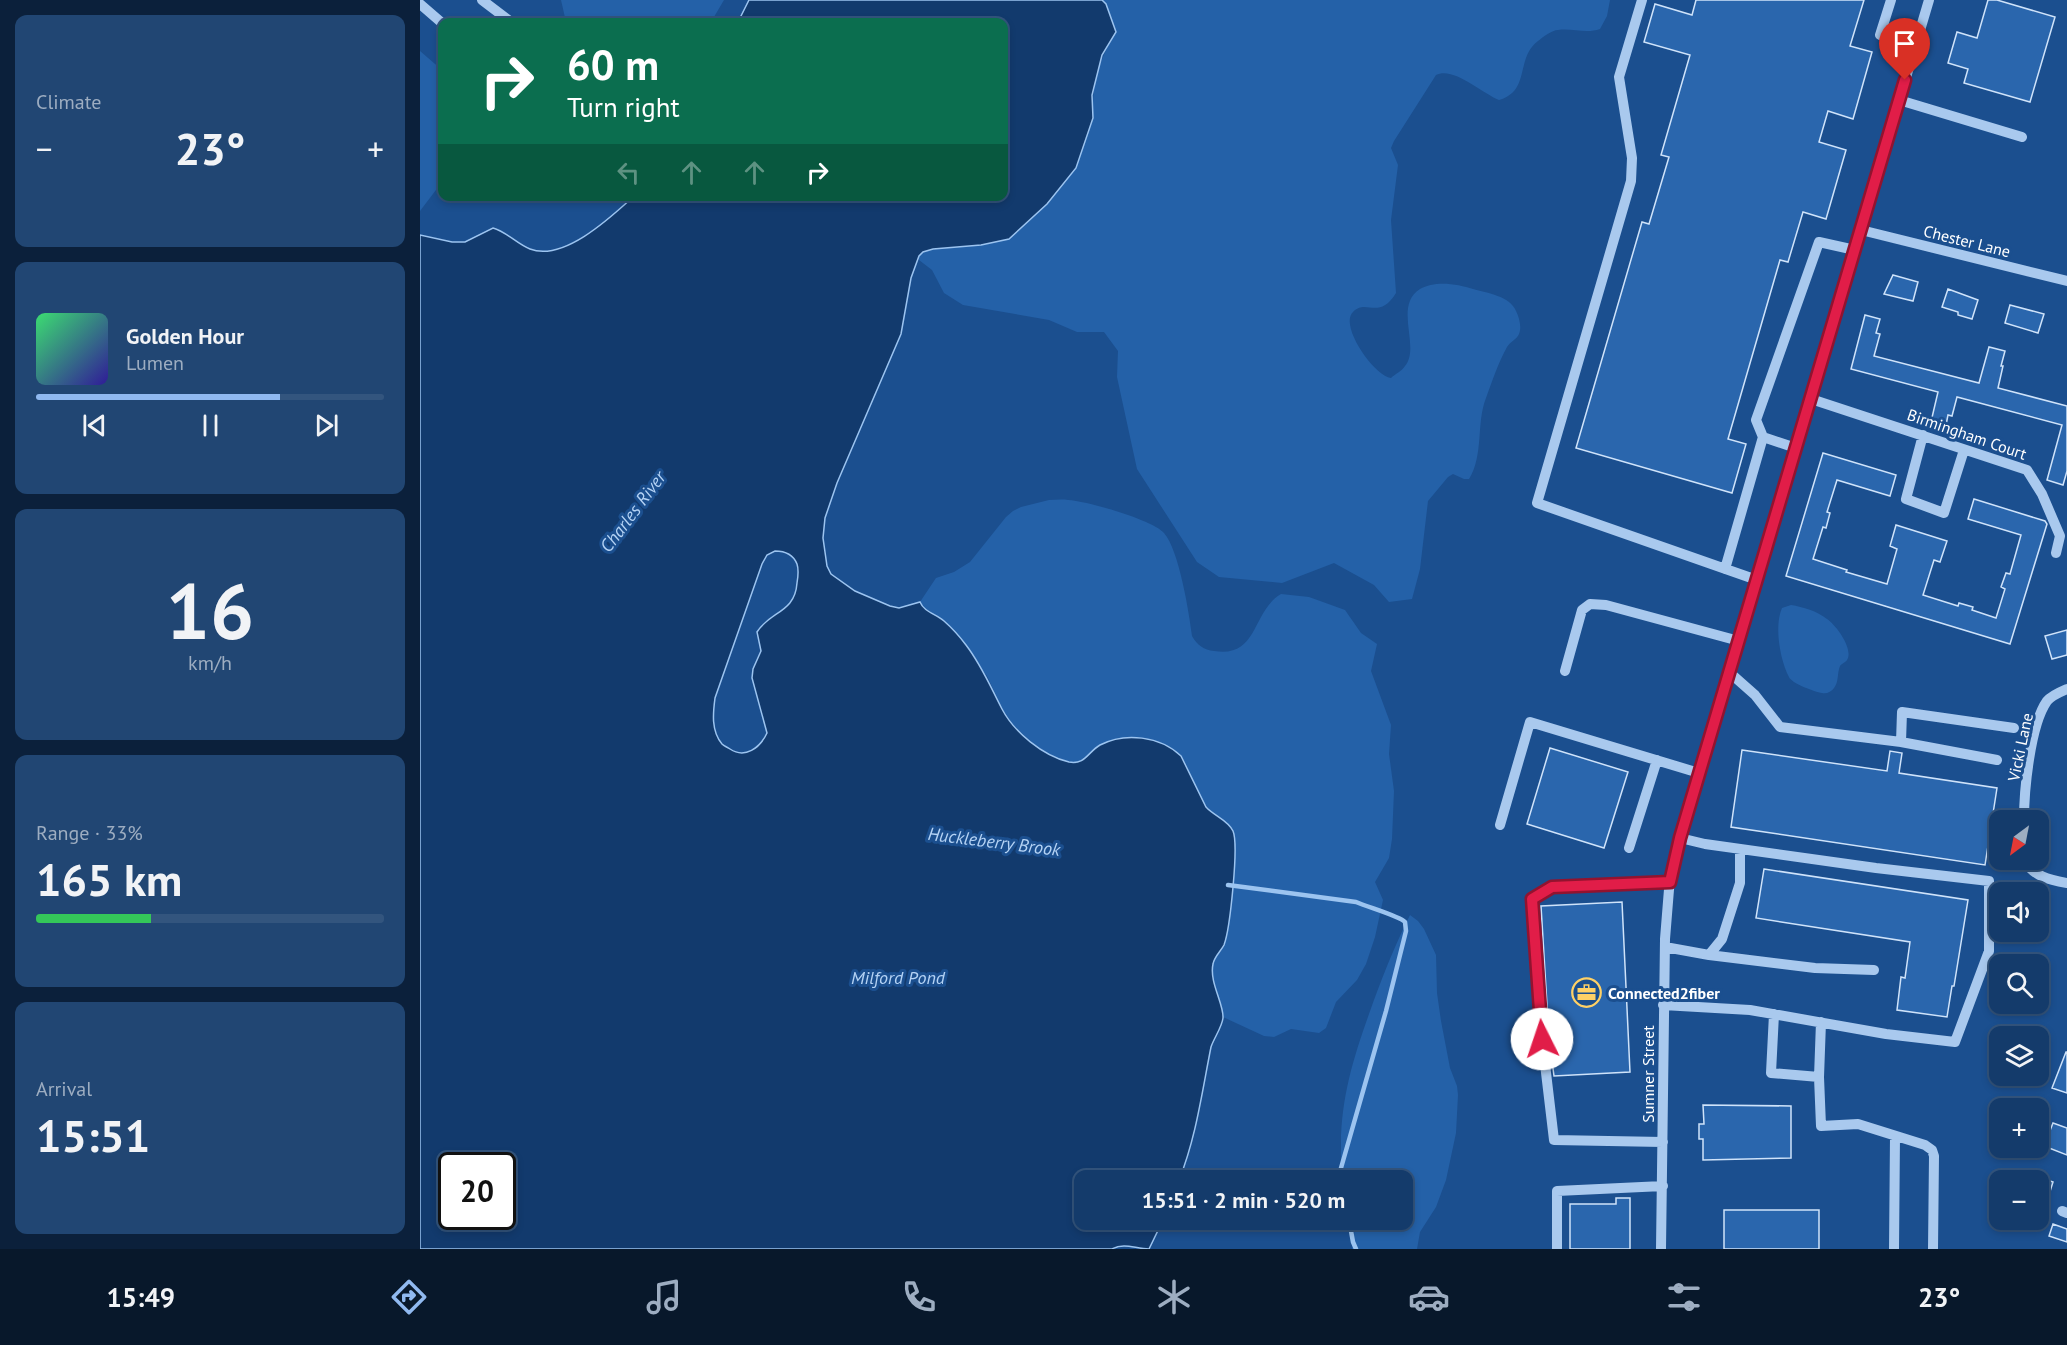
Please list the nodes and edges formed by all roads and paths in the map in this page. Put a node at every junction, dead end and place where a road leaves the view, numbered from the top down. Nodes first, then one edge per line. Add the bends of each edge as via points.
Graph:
1 (482, 0) edge
2 (1642, 0) edge
3 (1891, 0) edge
4 (1929, 0) edge
5 (420, 4) edge
6 (506, 18) edge
7 (438, 20) edge
8 (1880, 35) dead end
9 (1899, 100) junction
10 (2022, 137) dead end
11 (1861, 231) junction
12 (1855, 250) junction
13 (2067, 281) edge
14 (1811, 399) junction
15 (1923, 435) junction
16 (1763, 437) junction
17 (1796, 448) junction
18 (1964, 450) junction
19 (2056, 553) dead end
20 (1725, 569) junction
21 (1757, 580) junction
22 (1739, 641) junction
23 (1566, 671) dead end
24 (1729, 672) junction
25 (2066, 689) edge
26 (2013, 728) dead end
27 (1900, 741) junction
28 (1658, 760) junction
29 (1997, 760) dead end
30 (1700, 773) junction
31 (2024, 810) edge
32 (1500, 825) dead end
33 (1680, 838) junction
34 (1629, 848) dead end
35 (1740, 849) junction
36 (2032, 870) edge
37 (1670, 882) junction
38 (2067, 883) edge
39 (1665, 947) junction
40 (1709, 955) junction
41 (1874, 970) dead end
42 (1663, 1005) junction
43 (1774, 1014) junction
44 (1821, 1023) junction
45 (1819, 1077) junction
46 (1895, 1136) junction
47 (1663, 1142) junction
48 (1663, 1185) junction
49 (1557, 1249) edge
50 (1662, 1249) edge
51 (1894, 1249) edge
52 (1933, 1249) edge

1 - 6 street
2 - 20 street via 1619,77 1632,158 1631,181 1537,503
3 - 8 street
4 - 9 street, Sumner Street
5 - 7 street
9 - 10 street
9 - 11 street, Sumner Street
11 - 12 street, Sumner Street
11 - 13 street, Chester Lane
12 - 14 street, Sumner Street
12 - 16 street via 1819,242 1755,420
14 - 15 street, Birmingham Court
14 - 17 street, Sumner Street
15 - 18 street, Birmingham Court
15 - 18 street via 1906,499 1944,513
16 - 17 street
16 - 20 street
17 - 21 street, Sumner Street
18 - 19 street, Birmingham Court via 2027,470 2060,536
20 - 21 street
21 - 22 street, Sumner Street
22 - 23 street via 1590,604 1582,609
22 - 24 street, Sumner Street
24 - 27 street via 1755,695 1780,727
24 - 30 street, Sumner Street
25 - 31 street, Vicki Lane via 2048,700 2036,728
26 - 27 street via 1902,712
27 - 29 street
28 - 30 street
28 - 32 street via 1530,722
28 - 34 street
30 - 33 street, Sumner Street
33 - 35 street
33 - 37 street, Sumner Street
35 - 40 street via 1740,883 1722,939
35 - 44 street via 1989,880 1989,951 1955,1042
36 - 38 street
37 - 39 street, Sumner Street
37 - 47 street via 1552,887 1532,899 1554,1140
39 - 40 street
39 - 42 street, Sumner Street
40 - 41 street via 1815,969
42 - 43 street
42 - 47 street, Sumner Street
43 - 44 street
43 - 45 street via 1771,1073
44 - 45 street
45 - 46 street via 1821,1126 1858,1124
46 - 51 street
46 - 52 street via 1932,1150
47 - 48 street, Sumner Street
48 - 49 street via 1557,1191
48 - 50 street, Sumner Street

